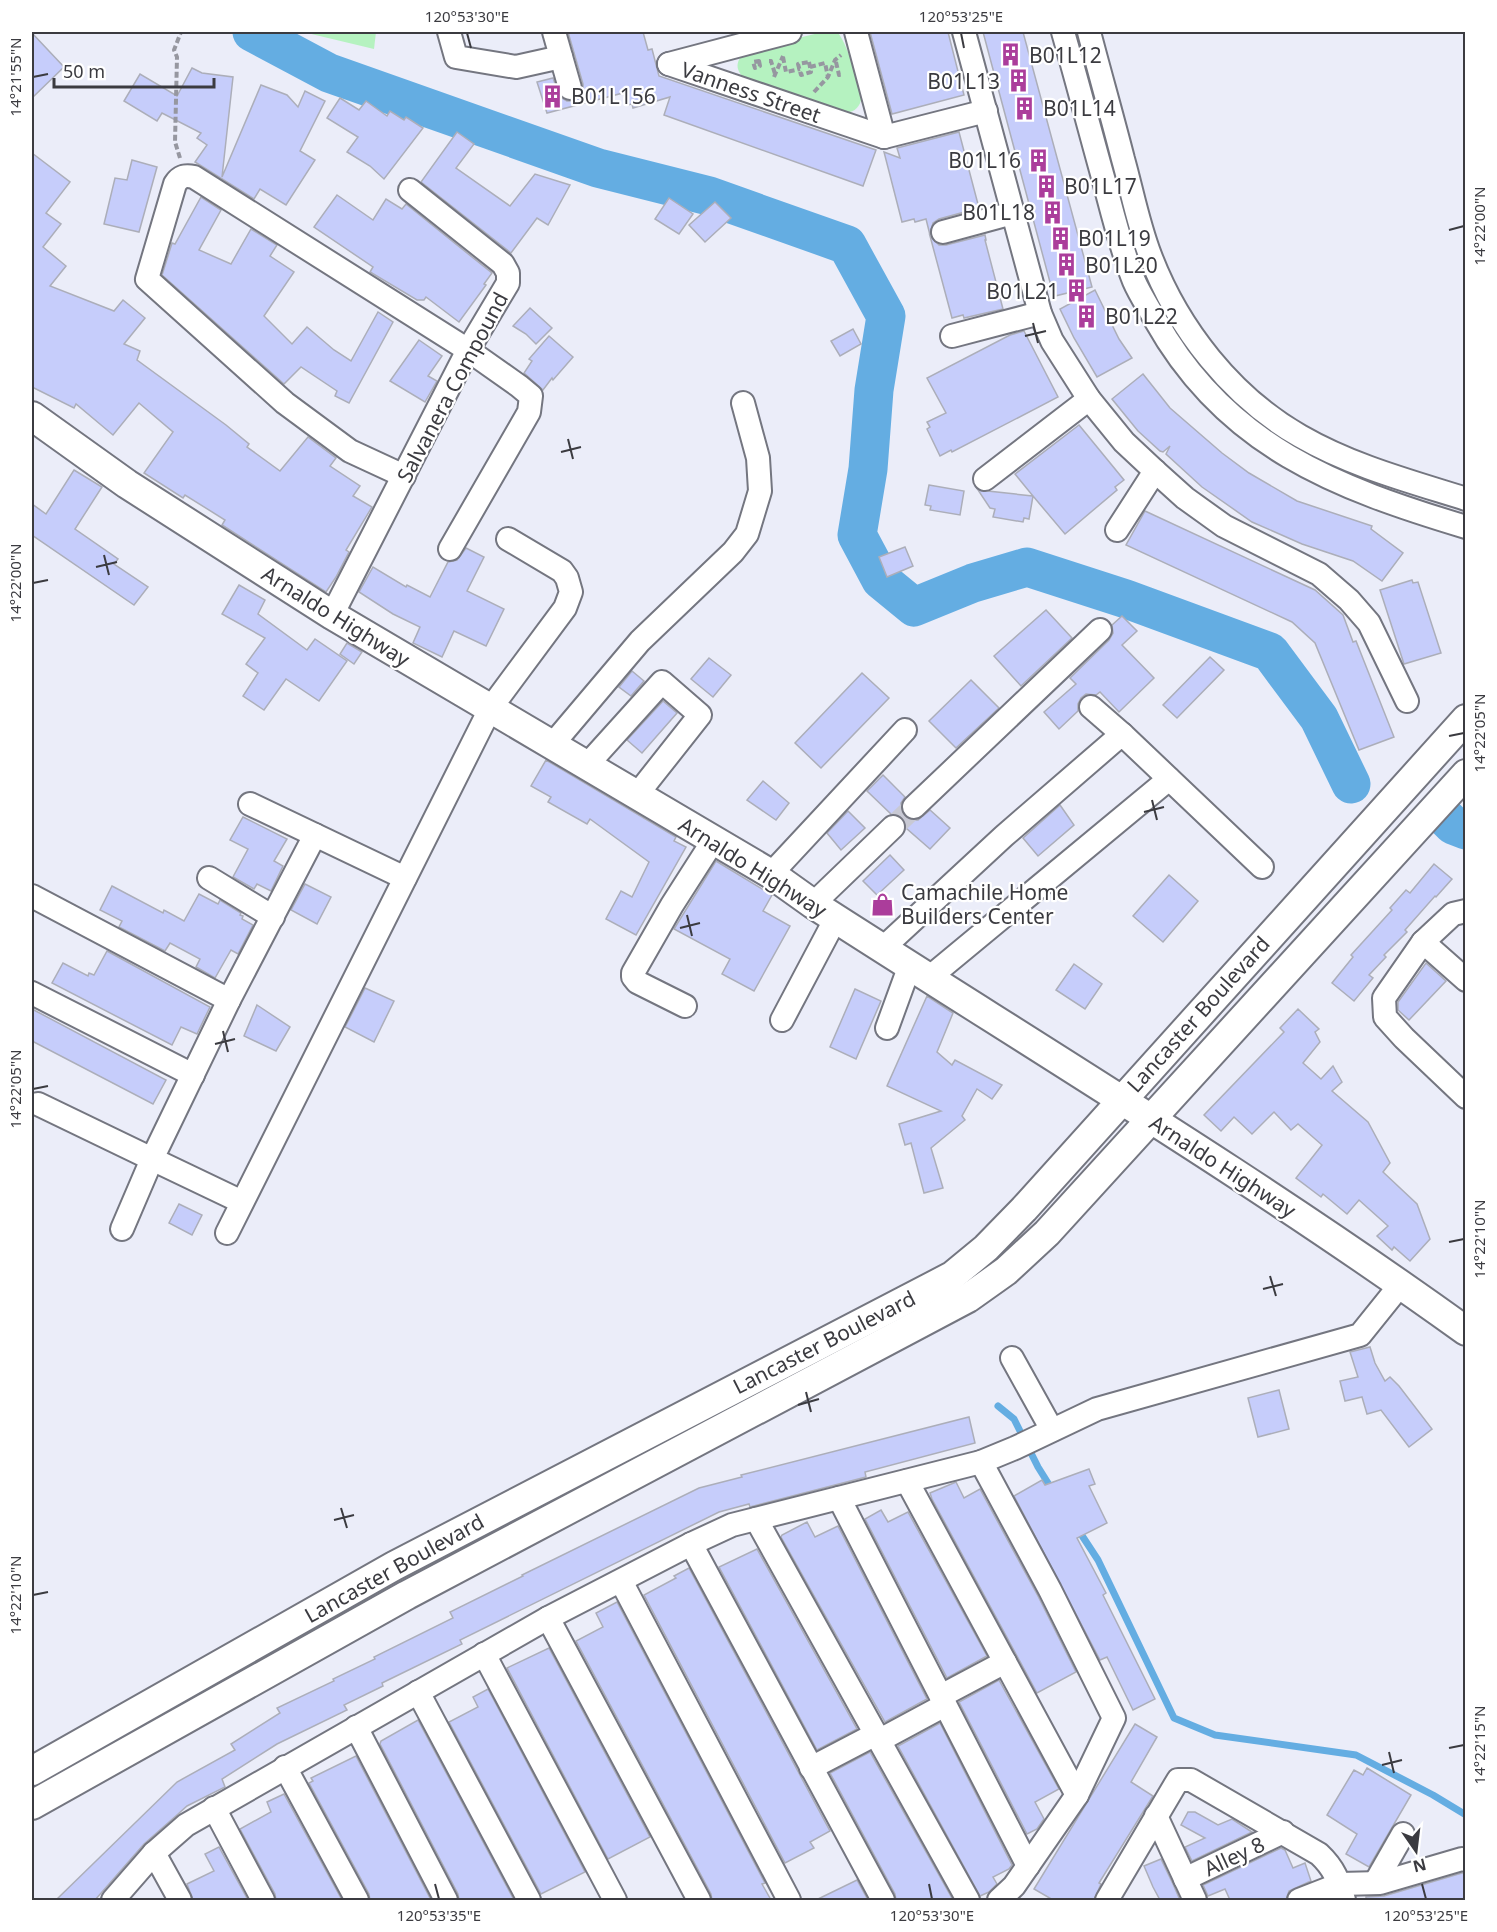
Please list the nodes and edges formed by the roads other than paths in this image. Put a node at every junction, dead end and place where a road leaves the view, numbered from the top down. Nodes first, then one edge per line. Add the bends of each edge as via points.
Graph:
1 (449, 32) edge
2 (554, 32) edge
3 (964, 32) edge
4 (1063, 32) edge
5 (1089, 32) edge
6 (857, 35) edge
7 (788, 40) edge
8 (561, 57) junction
9 (570, 88) dead end
10 (986, 111) junction
11 (884, 136) junction
12 (410, 190) dead end
13 (1013, 213) junction
14 (943, 232) dead end
15 (1040, 313) junction
16 (952, 336) dead end
17 (468, 350) junction
18 (1089, 399) junction
19 (742, 403) dead end
20 (37, 420) edge
21 (1155, 471) junction
22 (404, 476) junction
23 (985, 479) dead end
24 (1466, 499) edge
25 (1466, 527) edge
26 (1117, 530) dead end
27 (508, 539) dead end
28 (450, 549) dead end
29 (332, 615) junction
30 (1100, 630) dead end
31 (1407, 701) dead end
32 (1091, 707) dead end
33 (490, 709) junction
34 (1466, 719) edge
35 (906, 730) dead end
36 (1122, 734) junction
37 (552, 745) junction
38 (587, 765) junction
39 (1466, 774) edge
40 (1169, 779) junction
41 (636, 796) junction
42 (250, 804) dead end
43 (914, 807) tunnel mouth
44 (893, 827) tunnel mouth
45 (315, 835) junction
46 (713, 842) junction
47 (1262, 867) dead end
48 (771, 874) junction
49 (209, 878) dead end
50 (405, 878) junction
51 (32, 896) edge
52 (825, 911) junction
53 (1466, 911) edge
54 (273, 917) junction
55 (1423, 942) junction
56 (883, 948) junction
57 (920, 971) junction
58 (1466, 980) edge
59 (32, 993) edge
60 (229, 1000) junction
61 (686, 1006) dead end
62 (782, 1020) dead end
63 (887, 1028) dead end
64 (193, 1075) junction
65 (1466, 1097) edge
66 (1121, 1099) junction
67 (38, 1104) dead end
68 (1152, 1120) junction
69 (152, 1159) junction
70 (242, 1202) junction
71 (122, 1229) dead end
72 (227, 1233) dead end
73 (1401, 1284) junction
74 (1466, 1331) edge
75 (1012, 1358) dead end
76 (1052, 1430) junction
77 (981, 1462) junction
78 (907, 1481) junction
79 (839, 1498) junction
80 (756, 1519) junction
81 (691, 1544) junction
82 (621, 1581) junction
83 (548, 1618) junction
84 (484, 1654) junction
85 (1005, 1662) junction
86 (418, 1692) junction
87 (943, 1701) junction
88 (356, 1727) junction
89 (878, 1737) junction
90 (285, 1767) junction
91 (812, 1768) junction
92 (32, 1771) edge
93 (1077, 1795) junction
94 (32, 1805) edge
95 (214, 1808) junction
96 (1156, 1816) junction
97 (1283, 1832) junction
98 (1403, 1834) dead end
99 (154, 1853) junction
100 (1466, 1860) edge
101 (1028, 1866) junction
102 (1185, 1879) junction
103 (1375, 1883) junction
104 (1342, 1892) edge
105 (1114, 1897) edge
106 (113, 1900) edge
107 (180, 1900) edge
108 (263, 1900) edge
109 (357, 1900) edge
110 (446, 1900) edge
111 (529, 1900) edge
112 (615, 1900) edge
113 (699, 1900) edge
114 (789, 1900) edge
115 (883, 1900) edge
116 (968, 1900) edge
117 (999, 1900) edge
118 (1195, 1900) edge
119 (1299, 1900) edge

1 - 8 street via 456,57 516,67
2 - 8 street
3 - 10 street
4 - 25 street via 1135,282 1171,348 1200,384 1242,424 1298,463 1383,501
5 - 24 street via 1150,255 1197,342 1248,398 1302,437 1355,464
6 - 11 street
7 - 11 street, Vanness Street via 669,64
8 - 9 street
10 - 11 street
10 - 13 street
12 - 17 street, Salvanera Compound via 503,264 508,273 508,283
13 - 14 street
13 - 15 street
15 - 16 street
15 - 18 street via 1052,341
17 - 22 street, Salvanera Compound
17 - 22 street via 194,177 179,178 175,184 147,279 285,403 350,451
17 - 28 street via 531,396 528,412
18 - 21 street via 1124,442
18 - 23 street
19 - 37 street via 758,458 760,491 747,534 734,552 640,641
20 - 29 main road, Arnaldo Highway via 127,484
21 - 26 street
21 - 31 street via 1224,526 1319,574 1349,600 1369,623
22 - 29 street, Salvanera Compound
27 - 33 street via 562,571 571,592 565,608
29 - 33 main road, Arnaldo Highway
30 - 43 street
32 - 36 street
33 - 37 main road, Arnaldo Highway
33 - 50 street
34 - 66 main road, Lancaster Boulevard
35 - 48 street
36 - 40 street
36 - 56 street
37 - 38 main road, Arnaldo Highway
38 - 41 main road, Arnaldo Highway
38 - 41 street via 662,682 700,715
39 - 68 main road, Lancaster Boulevard
40 - 47 street
40 - 57 street
41 - 46 main road, Arnaldo Highway
42 - 45 street
44 - 52 street
45 - 50 street
45 - 54 street
46 - 48 main road, Arnaldo Highway
46 - 61 street via 633,973 636,982
48 - 52 main road, Arnaldo Highway
49 - 54 street
50 - 70 street
51 - 60 street
52 - 56 main road, Arnaldo Highway
52 - 62 street
53 - 55 street via 1453,914
54 - 60 street
55 - 58 street
55 - 65 street via 1384,998 1385,1017
56 - 57 main road, Arnaldo Highway
57 - 63 street
57 - 66 main road, Arnaldo Highway
59 - 64 street
60 - 64 street
64 - 69 street
66 - 68 main road, Arnaldo Highway
66 - 92 main road, Lancaster Boulevard via 1024,1209 952,1276 394,1566
67 - 69 street
68 - 73 main road, Arnaldo Highway
68 - 94 main road, Lancaster Boulevard via 1047,1233 1006,1271 968,1298 407,1594
69 - 70 street
69 - 71 street
70 - 72 street
73 - 74 main road, Arnaldo Highway
73 - 76 street via 1360,1335 1097,1408
75 - 76 street
76 - 77 street
77 - 78 street
77 - 93 street via 1114,1718
78 - 79 street
78 - 85 street
79 - 80 street
79 - 87 street
80 - 81 street via 732,1525
80 - 89 street
81 - 82 street
81 - 91 street
82 - 83 street
82 - 114 street
83 - 84 street
83 - 113 street
84 - 86 street
84 - 112 street
85 - 87 street
85 - 93 street
86 - 88 street
86 - 111 street
87 - 89 street
87 - 101 street
88 - 90 street
88 - 110 street
89 - 91 street
89 - 116 street
90 - 95 street
90 - 109 street
91 - 115 street
93 - 101 street
95 - 99 street via 186,1825
95 - 108 street
96 - 97 street via 1178,1780 1191,1780
96 - 102 street
96 - 105 street
97 - 102 street, Alley 8
97 - 104 street via 1329,1863
98 - 103 street
99 - 106 street
99 - 107 street
100 - 103 street
101 - 117 street
102 - 118 street
103 - 104 street
104 - 119 street

